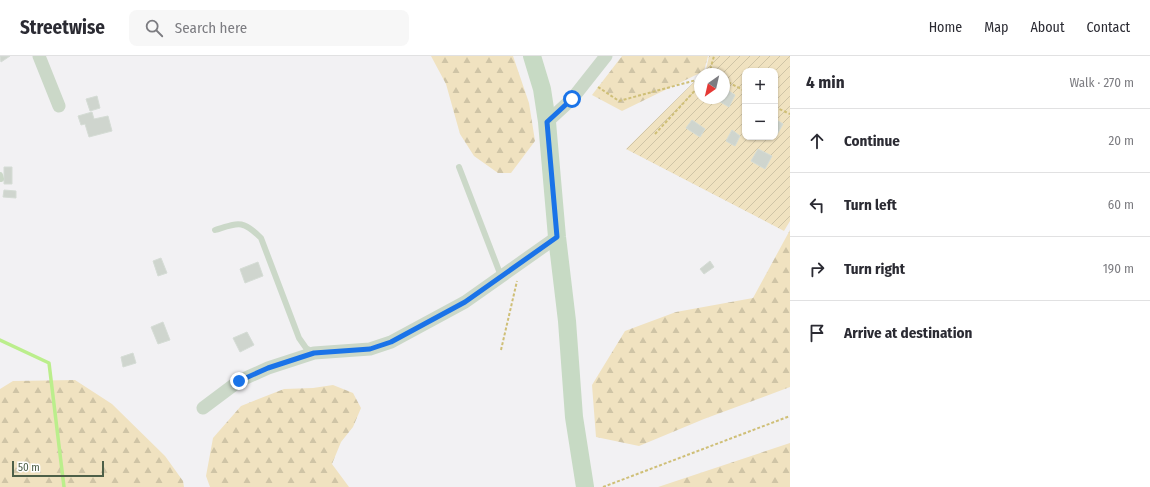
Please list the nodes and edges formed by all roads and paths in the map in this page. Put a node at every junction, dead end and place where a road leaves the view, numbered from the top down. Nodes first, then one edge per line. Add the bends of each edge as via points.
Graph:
1 (39, 56) edge
2 (532, 56) edge
3 (606, 56) edge
4 (714, 56) edge
5 (711, 68) edge
6 (587, 79) junction
7 (694, 81) edge
8 (730, 83) edge
9 (742, 89) edge
10 (694, 92) edge
11 (59, 106) dead end
12 (778, 108) edge
13 (790, 114) edge
14 (547, 122) junction
15 (655, 134) dead end
16 (459, 167) dead end
17 (215, 230) dead end
18 (557, 237) junction
19 (518, 264) junction
20 (501, 276) junction
21 (501, 350) dead end
22 (314, 353) junction
23 (203, 408) dead end
24 (790, 416) edge
25 (585, 487) edge
26 (602, 487) edge

1 - 11 street
2 - 14 street via 542,88
3 - 6 street
4 - 5 path
6 - 7 path via 619,101
6 - 14 street via 572,99
8 - 9 path
10 - 15 path
12 - 13 path
14 - 18 street
16 - 20 lane
17 - 22 lane via 237,224 244,225 261,238 299,338 306,348
18 - 19 street
18 - 25 street via 567,321 574,417
19 - 20 street
19 - 21 path via 518,277
20 - 22 street via 465,302 391,342 370,349
22 - 23 street via 268,368 239,381
24 - 26 path

